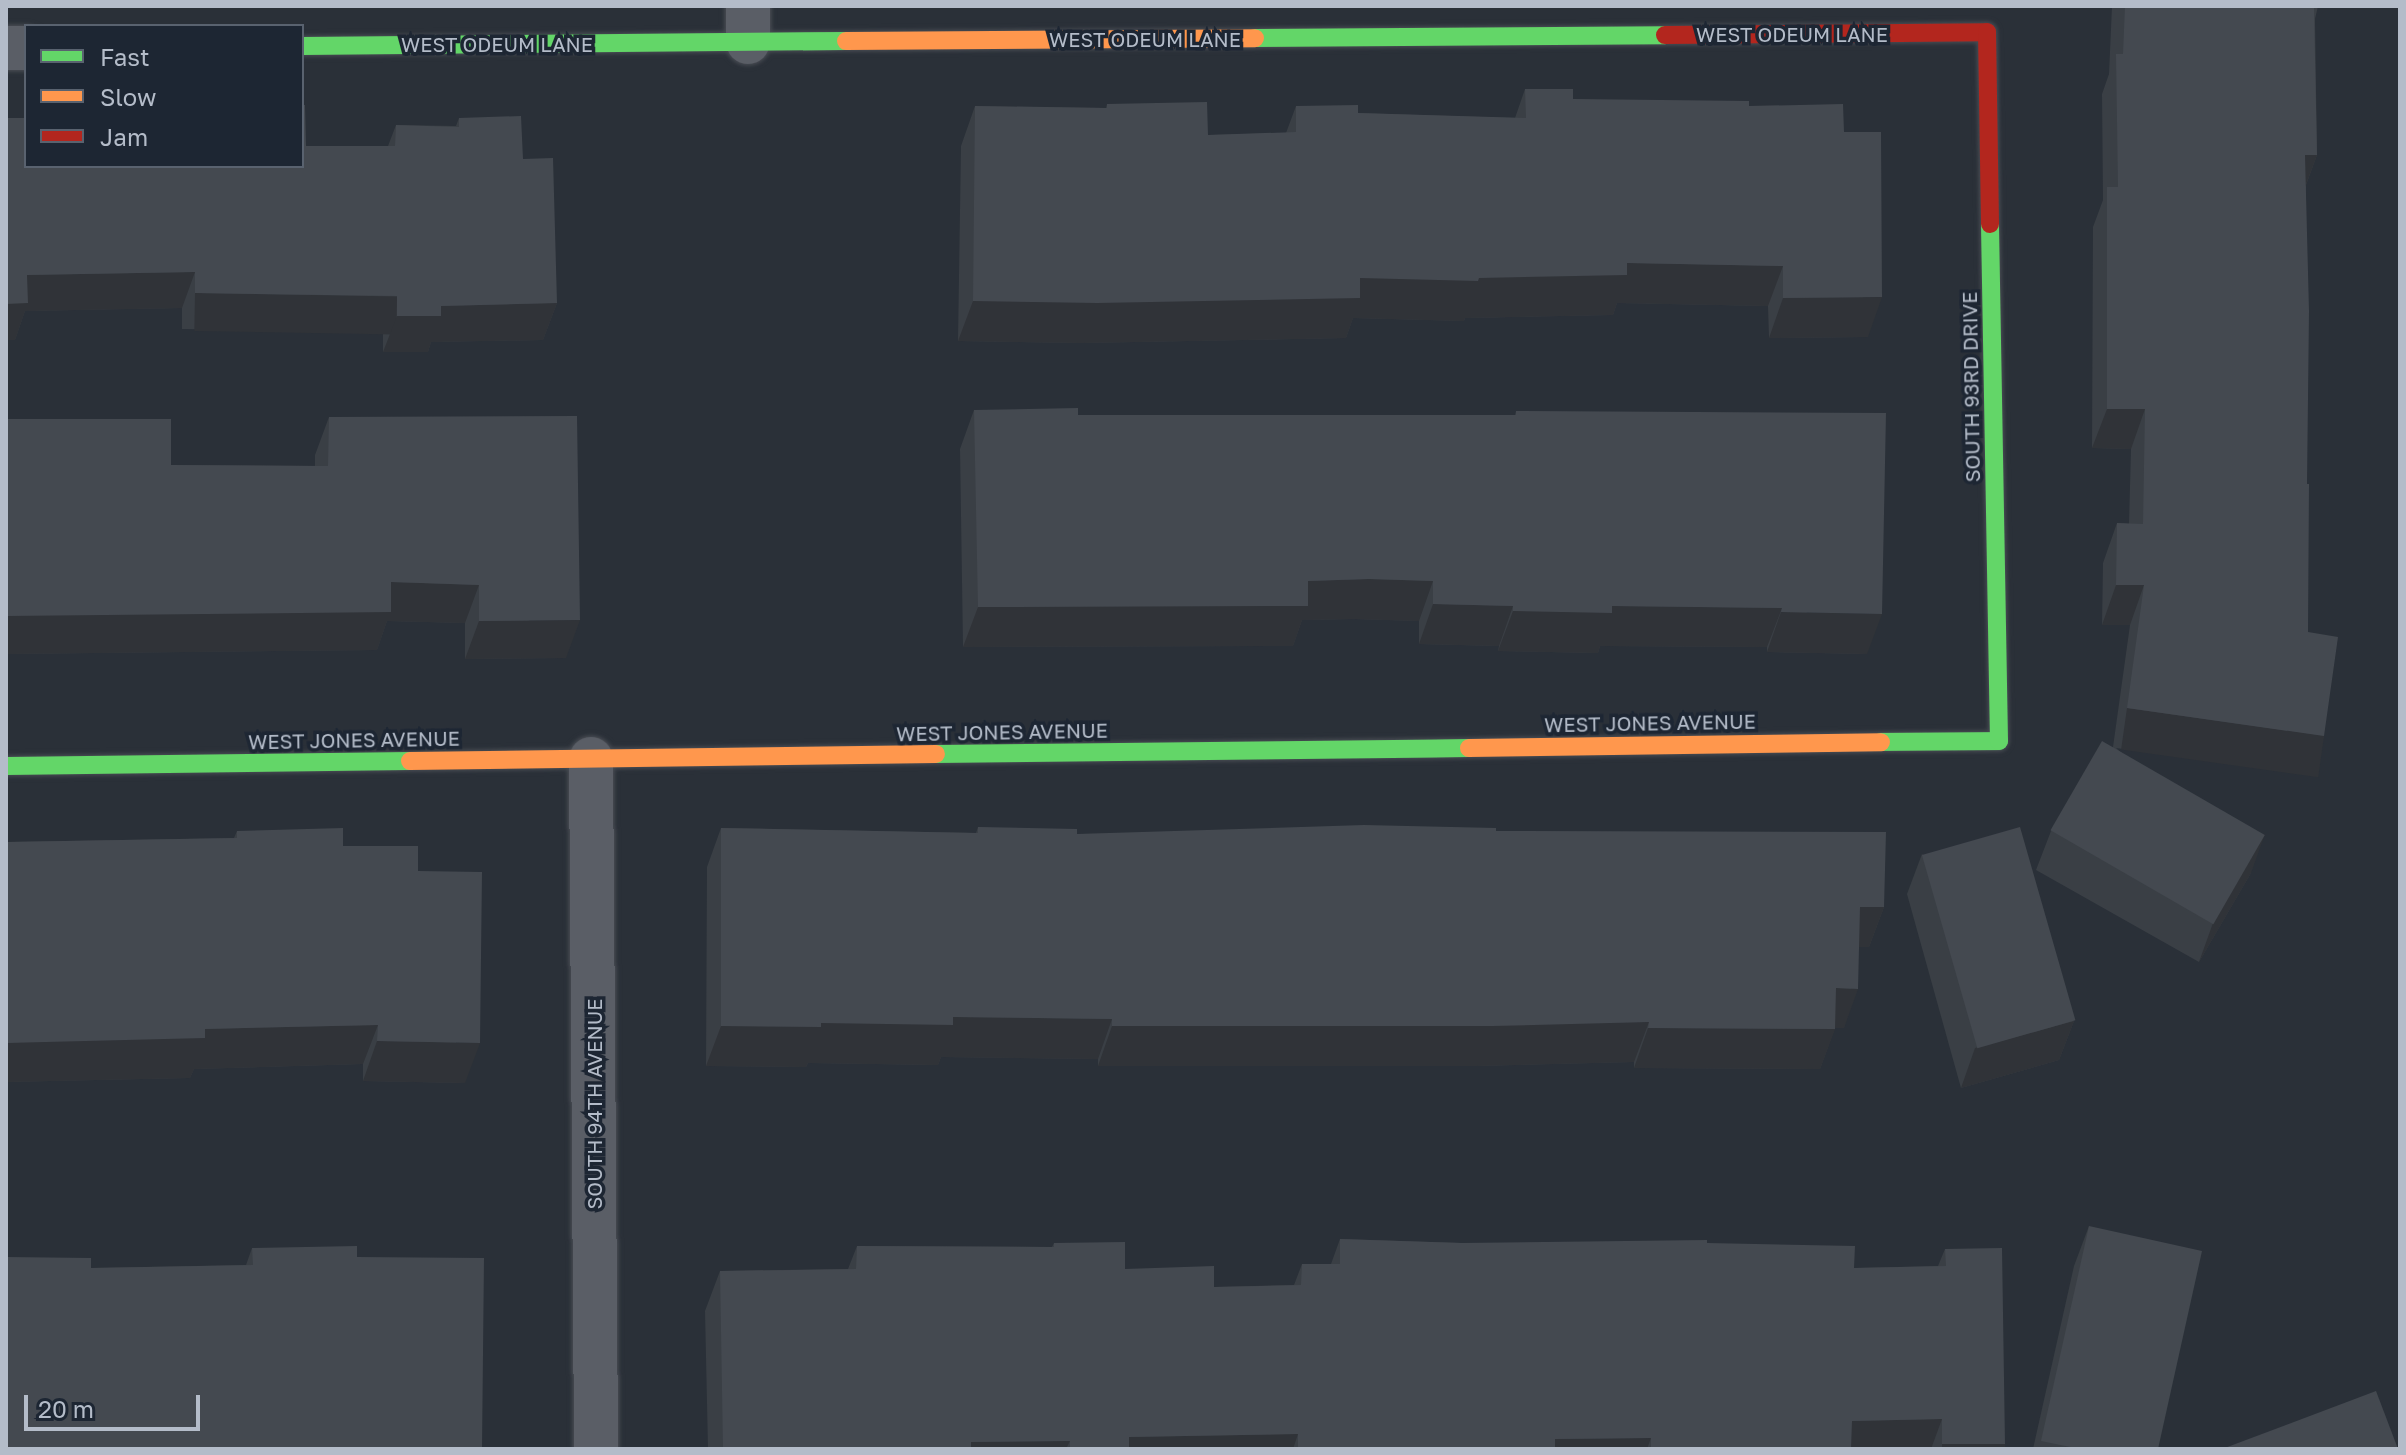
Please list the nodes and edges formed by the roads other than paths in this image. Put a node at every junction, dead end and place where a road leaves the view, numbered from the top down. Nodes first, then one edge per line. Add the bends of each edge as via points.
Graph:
1 (748, 24) edge
2 (1987, 32) joint
3 (304, 46) edge
4 (1999, 741) joint
5 (591, 759) junction
6 (6, 766) edge
7 (596, 1449) edge

1 - 2 street, WEST ODEUM LANE
1 - 3 street, WEST ODEUM LANE
2 - 4 street, SOUTH 93RD DRIVE
4 - 5 street, WEST JONES AVENUE
5 - 6 street, WEST JONES AVENUE
5 - 7 street, SOUTH 94TH AVENUE

